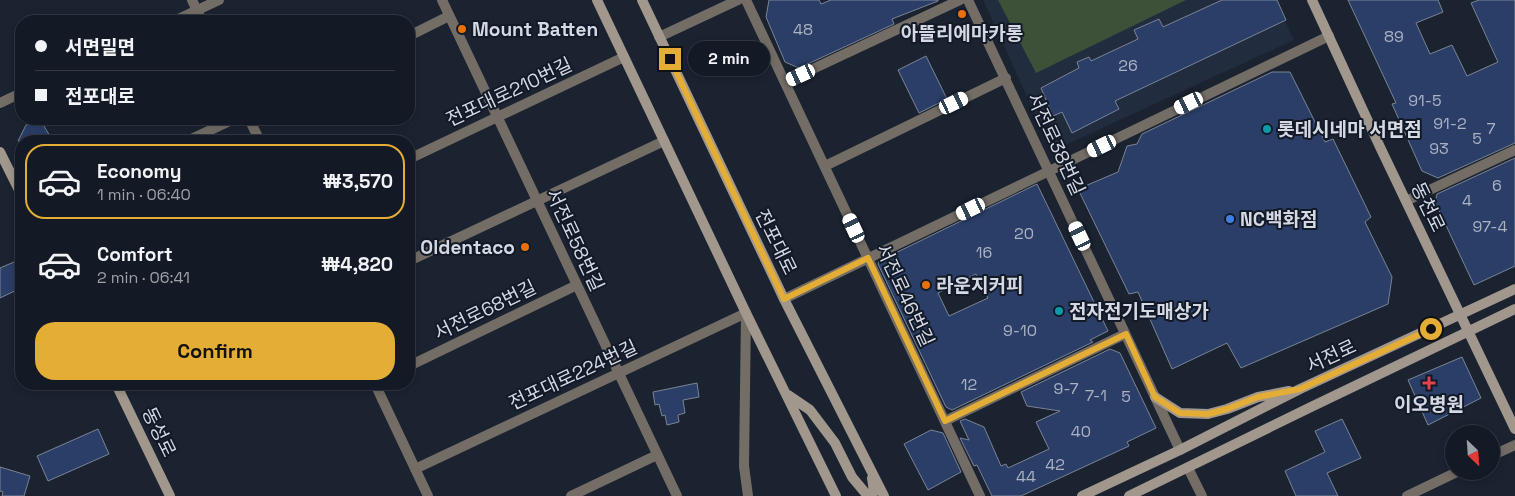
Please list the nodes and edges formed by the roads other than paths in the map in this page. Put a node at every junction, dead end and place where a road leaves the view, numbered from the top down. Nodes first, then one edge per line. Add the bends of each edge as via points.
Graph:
1 (192, 0) edge
2 (219, 0) edge
3 (442, 0) edge
4 (597, 0) edge
5 (642, 0) edge
6 (738, 0) edge
7 (746, 0) edge
8 (960, 0) edge
9 (968, 0) edge
10 (1312, 0) edge
11 (197, 10) junction
12 (187, 15) edge
13 (199, 15) edge
14 (450, 16) junction
15 (415, 33) edge
16 (1329, 36) junction
17 (660, 38) junction
18 (624, 57) junction
19 (1006, 78) junction
20 (785, 82) junction
21 (15, 96) edge
22 (0, 103) edge
23 (497, 117) junction
24 (221, 125) edge
25 (200, 135) edge
26 (664, 141) junction
27 (1515, 150) edge
28 (0, 152) edge
29 (415, 156) edge
30 (824, 166) junction
31 (1050, 171) junction
32 (15, 182) edge
33 (537, 200) junction
34 (1406, 201) junction
35 (415, 258) edge
36 (868, 258) junction
37 (577, 285) junction
38 (1515, 289) edge
39 (784, 299) junction
40 (1515, 309) edge
41 (746, 313) junction
42 (1461, 315) junction
43 (1469, 332) junction
44 (1126, 334) junction
45 (415, 363) edge
46 (618, 372) junction
47 (1300, 389) junction
48 (119, 390) edge
49 (378, 390) edge
50 (788, 395) junction
51 (1155, 397) junction
52 (945, 421) junction
53 (1515, 429) edge
54 (1515, 445) edge
55 (1180, 450) junction
56 (1500, 452) edge
57 (658, 454) junction
58 (1188, 468) junction
59 (415, 469) junction
60 (872, 471) junction
61 (1445, 478) edge
62 (882, 493) edge
63 (170, 496) edge
64 (428, 496) edge
65 (571, 496) edge
66 (677, 496) edge
67 (748, 496) edge
68 (836, 496) edge
69 (890, 496) edge
70 (980, 496) edge
71 (1082, 496) edge
72 (1129, 496) edge
73 (1202, 496) edge
74 (1408, 496) edge

1 - 11 street
2 - 11 street
3 - 14 street, 서전로58번길
4 - 18 main road
5 - 17 main road, 전포대로
6 - 17 street
7 - 20 street, 서전로46번길
8 - 20 street
9 - 19 street, 서전로38번길
10 - 16 main road, 동천로
11 - 12 street
11 - 13 street
14 - 15 street
14 - 23 street, 서전로58번길
16 - 31 street
16 - 34 main road, 동천로
17 - 39 main road, 전포대로
18 - 23 street, 전포대로210번길
18 - 26 main road
19 - 30 street, 서전로38번길
19 - 31 street, 서전로38번길
20 - 30 street, 서전로46번길
21 - 22 street
23 - 29 street, 전포대로210번길
23 - 33 street, 서전로58번길
24 - 25 street
26 - 33 street
26 - 41 main road
27 - 34 street
28 - 32 main road
30 - 36 street, 서전로46번길
31 - 36 street
31 - 44 street, 서전로38번길
33 - 35 street
33 - 37 street, 서전로58번길
34 - 42 main road, 동천로
36 - 39 street
36 - 52 street, 서전로46번길
37 - 45 street, 서전로68번길
37 - 46 street, 서전로58번길
38 - 42 main road, 서전로
39 - 60 main road, 전포대로
40 - 43 main road, 서전로
41 - 46 street, 전포대로224번길
41 - 50 main road
41 - 67 street via 744,466
42 - 43 main road, 동천로
42 - 47 main road, 서전로
43 - 53 main road, 동천로
43 - 58 main road, 서전로
44 - 51 street, 서전로38번길
44 - 52 street
46 - 57 street, 서전로58번길
46 - 59 street, 전포대로224번길
47 - 51 main road via 1258,397 1208,414 1180,413
47 - 55 main road, 서전로
48 - 63 main road, 동성로
49 - 59 street
50 - 60 main road via 810,410 867,495 874,492
50 - 68 main road
51 - 55 street, 서전로38번길
52 - 70 street, 서전로46번길
54 - 56 street
55 - 71 main road, 서전로
57 - 65 street
57 - 66 street, 서전로58번길
58 - 72 main road, 서전로
58 - 73 street
59 - 64 street
60 - 62 main road, 전포대로
61 - 74 street
62 - 69 main road

